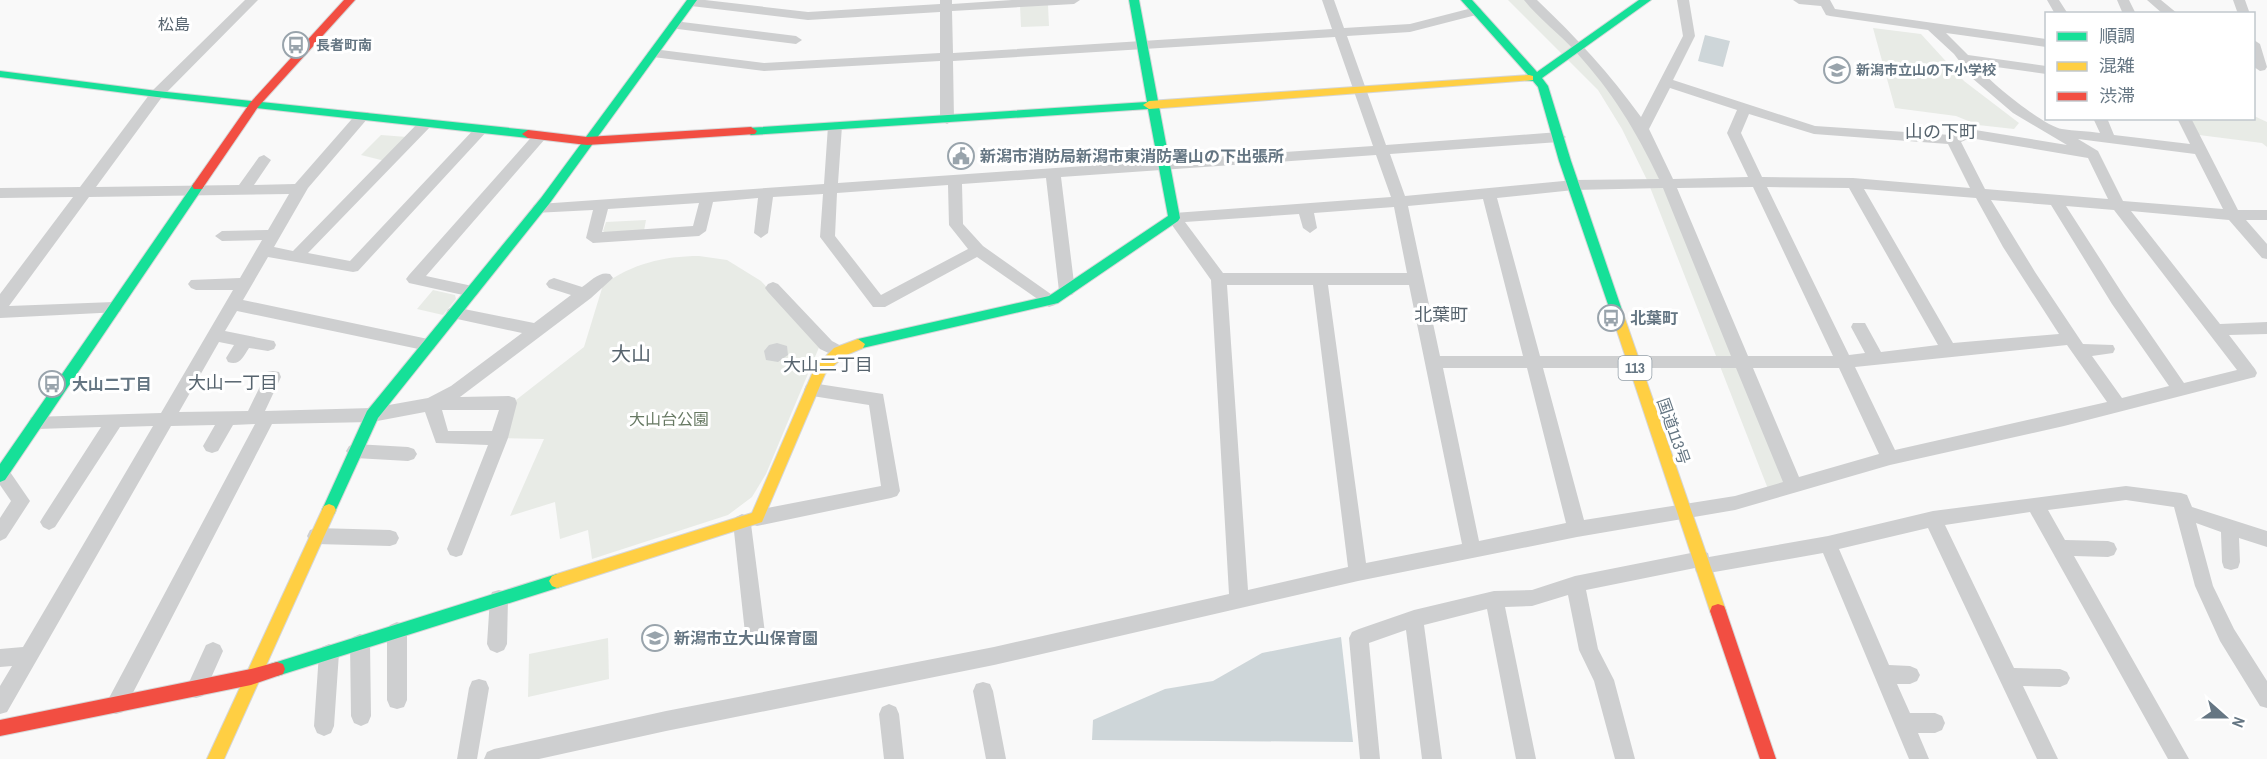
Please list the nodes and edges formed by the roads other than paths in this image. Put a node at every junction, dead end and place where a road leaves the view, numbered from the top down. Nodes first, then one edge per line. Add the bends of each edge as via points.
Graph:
1 (252, 0) edge
2 (350, 0) edge
3 (1074, 0) edge
4 (1134, 0) edge
5 (1328, 0) edge
6 (1466, 0) edge
7 (1530, 0) edge
8 (1646, 0) edge
9 (1683, 0) edge
10 (1799, 0) edge
11 (2152, 0) edge
12 (692, 1) edge
13 (1825, 2) edge
14 (946, 4) edge
15 (853, 7) edge
16 (1476, 11) junction
17 (2169, 12) edge
18 (674, 25) junction
19 (1932, 27) junction
20 (1340, 32) junction
21 (796, 40) dead end
22 (2045, 43) edge
23 (1141, 44) junction
24 (1580, 48) junction
25 (2255, 48) edge
26 (653, 53) junction
27 (946, 56) junction
28 (1964, 58) junction
29 (2260, 67) edge
30 (2045, 70) edge
31 (0, 74) edge
32 (1537, 77) junction
33 (1666, 82) junction
34 (1361, 90) junction
35 (157, 94) junction
36 (1152, 104) junction
37 (254, 105) junction
38 (1745, 108) junction
39 (363, 114) junction
40 (947, 120) junction
41 (2101, 120) edge
42 (2185, 120) edge
43 (426, 123) junction
44 (835, 126) junction
45 (482, 129) junction
46 (1642, 129) junction
47 (2056, 132) junction
48 (540, 136) junction
49 (1559, 137) junction
50 (2109, 138) junction
51 (1953, 140) junction
52 (587, 141) junction
53 (1382, 148) junction
54 (2200, 150) junction
55 (2093, 154) junction
56 (264, 160) dead end
57 (1164, 165) junction
58 (1053, 173) junction
59 (955, 180) junction
60 (1757, 182) junction
61 (1668, 183) junction
62 (1853, 183) junction
63 (1574, 185) junction
64 (244, 189) junction
65 (301, 189) junction
66 (829, 189) junction
67 (197, 190) junction
68 (84, 191) junction
69 (1978, 193) junction
70 (0, 194) edge
71 (766, 194) junction
72 (1489, 194) junction
73 (706, 198) junction
74 (2055, 200) junction
75 (1400, 202) junction
76 (602, 205) junction
77 (2118, 205) junction
78 (1305, 207) junction
79 (539, 209) junction
80 (2233, 215) junction
81 (2267, 215) edge
82 (1174, 218) junction
83 (1310, 228) dead end
84 (761, 233) dead end
85 (274, 235) junction
86 (222, 236) dead end
87 (265, 250) junction
88 (978, 250) junction
89 (2267, 254) edge
90 (297, 256) junction
91 (605, 278) dead end
92 (1219, 279) junction
93 (1320, 279) junction
94 (1417, 279) junction
95 (196, 284) dead end
96 (245, 284) junction
97 (554, 284) dead end
98 (773, 288) dead end
99 (472, 291) junction
100 (1068, 291) junction
101 (585, 294) junction
102 (1049, 301) junction
103 (233, 304) junction
104 (0, 306) edge
105 (114, 308) junction
106 (0, 312) edge
107 (454, 313) junction
108 (1859, 327) dead end
109 (2267, 328) edge
110 (537, 330) junction
111 (2216, 330) junction
112 (215, 335) junction
113 (245, 341) junction
114 (268, 345) dead end
115 (428, 345) junction
116 (2075, 345) junction
117 (1948, 350) junction
118 (2107, 350) dead end
119 (839, 352) junction
120 (234, 358) dead end
121 (1876, 358) junction
122 (1435, 362) junction
123 (1845, 362) junction
124 (1533, 363) junction
125 (1633, 363) junction
126 (1741, 363) junction
127 (273, 376) dead end
128 (812, 390) junction
129 (2180, 390) junction
130 (431, 404) junction
131 (2118, 405) junction
132 (372, 415) junction
133 (260, 417) junction
134 (228, 418) junction
135 (166, 419) junction
136 (115, 420) junction
137 (37, 422) junction
138 (499, 438) junction
139 (212, 446) dead end
140 (355, 451) junction
141 (408, 454) dead end
142 (1890, 458) junction
143 (0, 475) edge
144 (1793, 485) junction
145 (2036, 504) junction
146 (1684, 510) junction
147 (2185, 512) junction
148 (1933, 519) junction
149 (749, 520) junction
150 (49, 522) dead end
151 (2230, 527) junction
152 (1577, 529) junction
153 (0, 534) edge
154 (316, 536) junction
155 (390, 538) dead end
156 (2267, 539) edge
157 (1828, 544) junction
158 (2060, 548) junction
159 (456, 549) dead end
160 (2108, 549) dead end
161 (1472, 550) junction
162 (2230, 562) dead end
163 (1702, 563) junction
164 (1358, 573) junction
165 (1575, 584) junction
166 (500, 598) junction
167 (1494, 598) junction
168 (1239, 600) junction
169 (1414, 619) junction
170 (397, 631) junction
171 (755, 633) dead end
172 (360, 643) junction
173 (497, 644) dead end
174 (213, 651) dead end
175 (329, 653) junction
176 (28, 656) junction
177 (0, 658) edge
178 (1883, 674) junction
179 (1910, 675) dead end
180 (251, 677) junction
181 (2008, 677) junction
182 (2060, 678) dead end
183 (196, 688) junction
184 (479, 688) dead end
185 (983, 691) dead end
186 (2267, 699) edge
187 (397, 700) dead end
188 (0, 705) edge
189 (116, 705) junction
190 (889, 714) dead end
191 (361, 716) dead end
192 (1904, 723) junction
193 (1935, 723) dead end
194 (324, 726) dead end
195 (0, 728) edge
196 (215, 759) edge
197 (467, 759) edge
198 (494, 759) edge
199 (894, 759) edge
200 (996, 759) edge
201 (1370, 759) edge
202 (1432, 759) edge
203 (1526, 759) edge
204 (1625, 759) edge
205 (1768, 759) edge
206 (1919, 759) edge
207 (2048, 759) edge
208 (2179, 759) edge

1 - 35 street
2 - 37 main road
3 - 14 street
4 - 23 main road
5 - 20 street
6 - 16 main road, 国道113号 / 113
7 - 24 street
8 - 24 main road
9 - 33 street via 1689,36
10 - 13 street
11 - 17 street
12 - 15 street via 808,16
12 - 18 main road
13 - 19 street via 1830,12
14 - 15 street
14 - 27 street
16 - 20 street via 1410,28
16 - 32 main road, 国道113号 / 113
18 - 21 street
18 - 26 main road
19 - 22 street
19 - 28 street
20 - 23 street
20 - 34 street
23 - 27 street
23 - 36 main road
24 - 32 main road
24 - 46 street
25 - 29 street
26 - 27 street via 764,67
26 - 52 main road
27 - 40 street
28 - 30 street
28 - 47 street via 1977,75 2018,110
31 - 35 main road
32 - 34 main road
32 - 49 main road, 国道113号 / 113
33 - 38 street
33 - 46 street
34 - 36 main road
34 - 53 street
35 - 37 main road
35 - 68 street
36 - 40 main road
36 - 57 main road
37 - 39 main road
37 - 67 main road
38 - 51 street via 1815,130
38 - 60 street via 1734,133
39 - 43 main road
39 - 65 street
40 - 44 main road
41 - 50 street
42 - 54 street
43 - 45 main road
43 - 90 street
44 - 52 main road
44 - 66 street
45 - 48 main road
45 - 90 street via 353,267
46 - 61 street
47 - 50 street
47 - 55 street
48 - 52 main road
48 - 99 street via 414,279
49 - 53 street
49 - 63 main road, 国道113号 / 113
50 - 54 street
51 - 55 street via 1969,133
51 - 69 street
52 - 79 main road
53 - 57 street
53 - 75 street
54 - 80 street
55 - 77 street
56 - 64 street
57 - 58 street
57 - 82 main road
58 - 59 street
58 - 100 street
59 - 66 street
59 - 88 street via 956,225
60 - 61 street
60 - 62 street
60 - 123 street
61 - 63 street
61 - 126 street
62 - 69 street
62 - 117 street
63 - 72 street
63 - 125 main road, 国道113号 / 113
64 - 65 street
64 - 67 street
65 - 85 street
66 - 71 street
66 - 88 street via 827,237 879,303
67 - 68 street
67 - 105 main road
68 - 70 street
68 - 104 street
69 - 74 street
69 - 116 street
71 - 73 street
71 - 84 street
72 - 75 street
72 - 124 street
73 - 76 street
73 - 76 street via 699,231 593,238
74 - 77 street
74 - 129 street
75 - 78 street
75 - 94 street
76 - 79 street
77 - 80 street
77 - 111 street
78 - 82 street
78 - 83 street
79 - 99 main road
80 - 81 street
80 - 89 street
82 - 92 street
82 - 100 main road
85 - 86 street
85 - 87 street
87 - 90 street
87 - 96 street
88 - 102 street
91 - 101 street
92 - 93 street
92 - 168 street
93 - 94 street
93 - 164 street
94 - 122 street
95 - 96 street
96 - 103 street
97 - 101 street
98 - 119 street via 826,345
99 - 107 main road
100 - 102 main road
101 - 110 street
102 - 119 main road via 855,345
103 - 112 street
103 - 115 street
105 - 106 street
105 - 137 main road
107 - 110 street
107 - 115 main road
108 - 121 street
109 - 111 street
110 - 130 street via 457,391
111 - 129 street via 2249,373
112 - 113 street
112 - 135 street
113 - 114 street
113 - 120 street
115 - 132 main road
116 - 117 street
116 - 118 street
116 - 131 street
117 - 121 street
119 - 128 main road via 820,371
121 - 123 street
122 - 124 street
122 - 161 street
123 - 126 street
123 - 142 street
124 - 125 street
124 - 152 street
125 - 126 street
125 - 146 main road, 国道113号 / 113
126 - 144 street
127 - 133 street
128 - 149 main road
128 - 149 street via 877,399 891,491
129 - 131 street
130 - 132 street
130 - 138 street via 442,438
130 - 138 street via 509,403
131 - 142 street
132 - 133 street
132 - 140 main road
133 - 134 street
133 - 189 street
134 - 135 street
134 - 139 street
135 - 136 street
135 - 176 street
136 - 137 street
136 - 150 street
137 - 143 main road
138 - 159 street
140 - 141 street
140 - 154 main road
142 - 144 street
143 - 153 street via 21,501
144 - 146 street via 1735,503
145 - 147 street via 2126,493 2181,500
145 - 148 street
145 - 158 street
146 - 152 street
146 - 163 main road, 国道113号 / 113
147 - 151 street
147 - 186 street via 2204,586
148 - 157 street
148 - 181 street
149 - 166 main road
149 - 171 street
151 - 156 street
151 - 162 street
152 - 161 street
154 - 155 street
154 - 180 main road
157 - 163 street
157 - 178 street
158 - 160 street
158 - 208 street
161 - 164 street
163 - 165 street
163 - 205 main road, 国道113号 / 113
164 - 168 street
165 - 167 street via 1532,598
165 - 204 street via 1589,650 1604,680
166 - 170 main road
166 - 173 street
167 - 169 street
167 - 203 street
168 - 198 street via 994,656
169 - 201 street via 1359,638
169 - 202 street
170 - 172 main road
170 - 187 street
172 - 175 main road
172 - 191 street
174 - 183 street
175 - 180 main road
175 - 194 street
176 - 177 street
176 - 188 street
178 - 179 street
178 - 192 street
180 - 183 main road
180 - 196 main road
181 - 182 street
181 - 207 street
183 - 189 main road
184 - 197 street
185 - 200 street
189 - 195 main road
190 - 199 street
192 - 193 street
192 - 206 street

